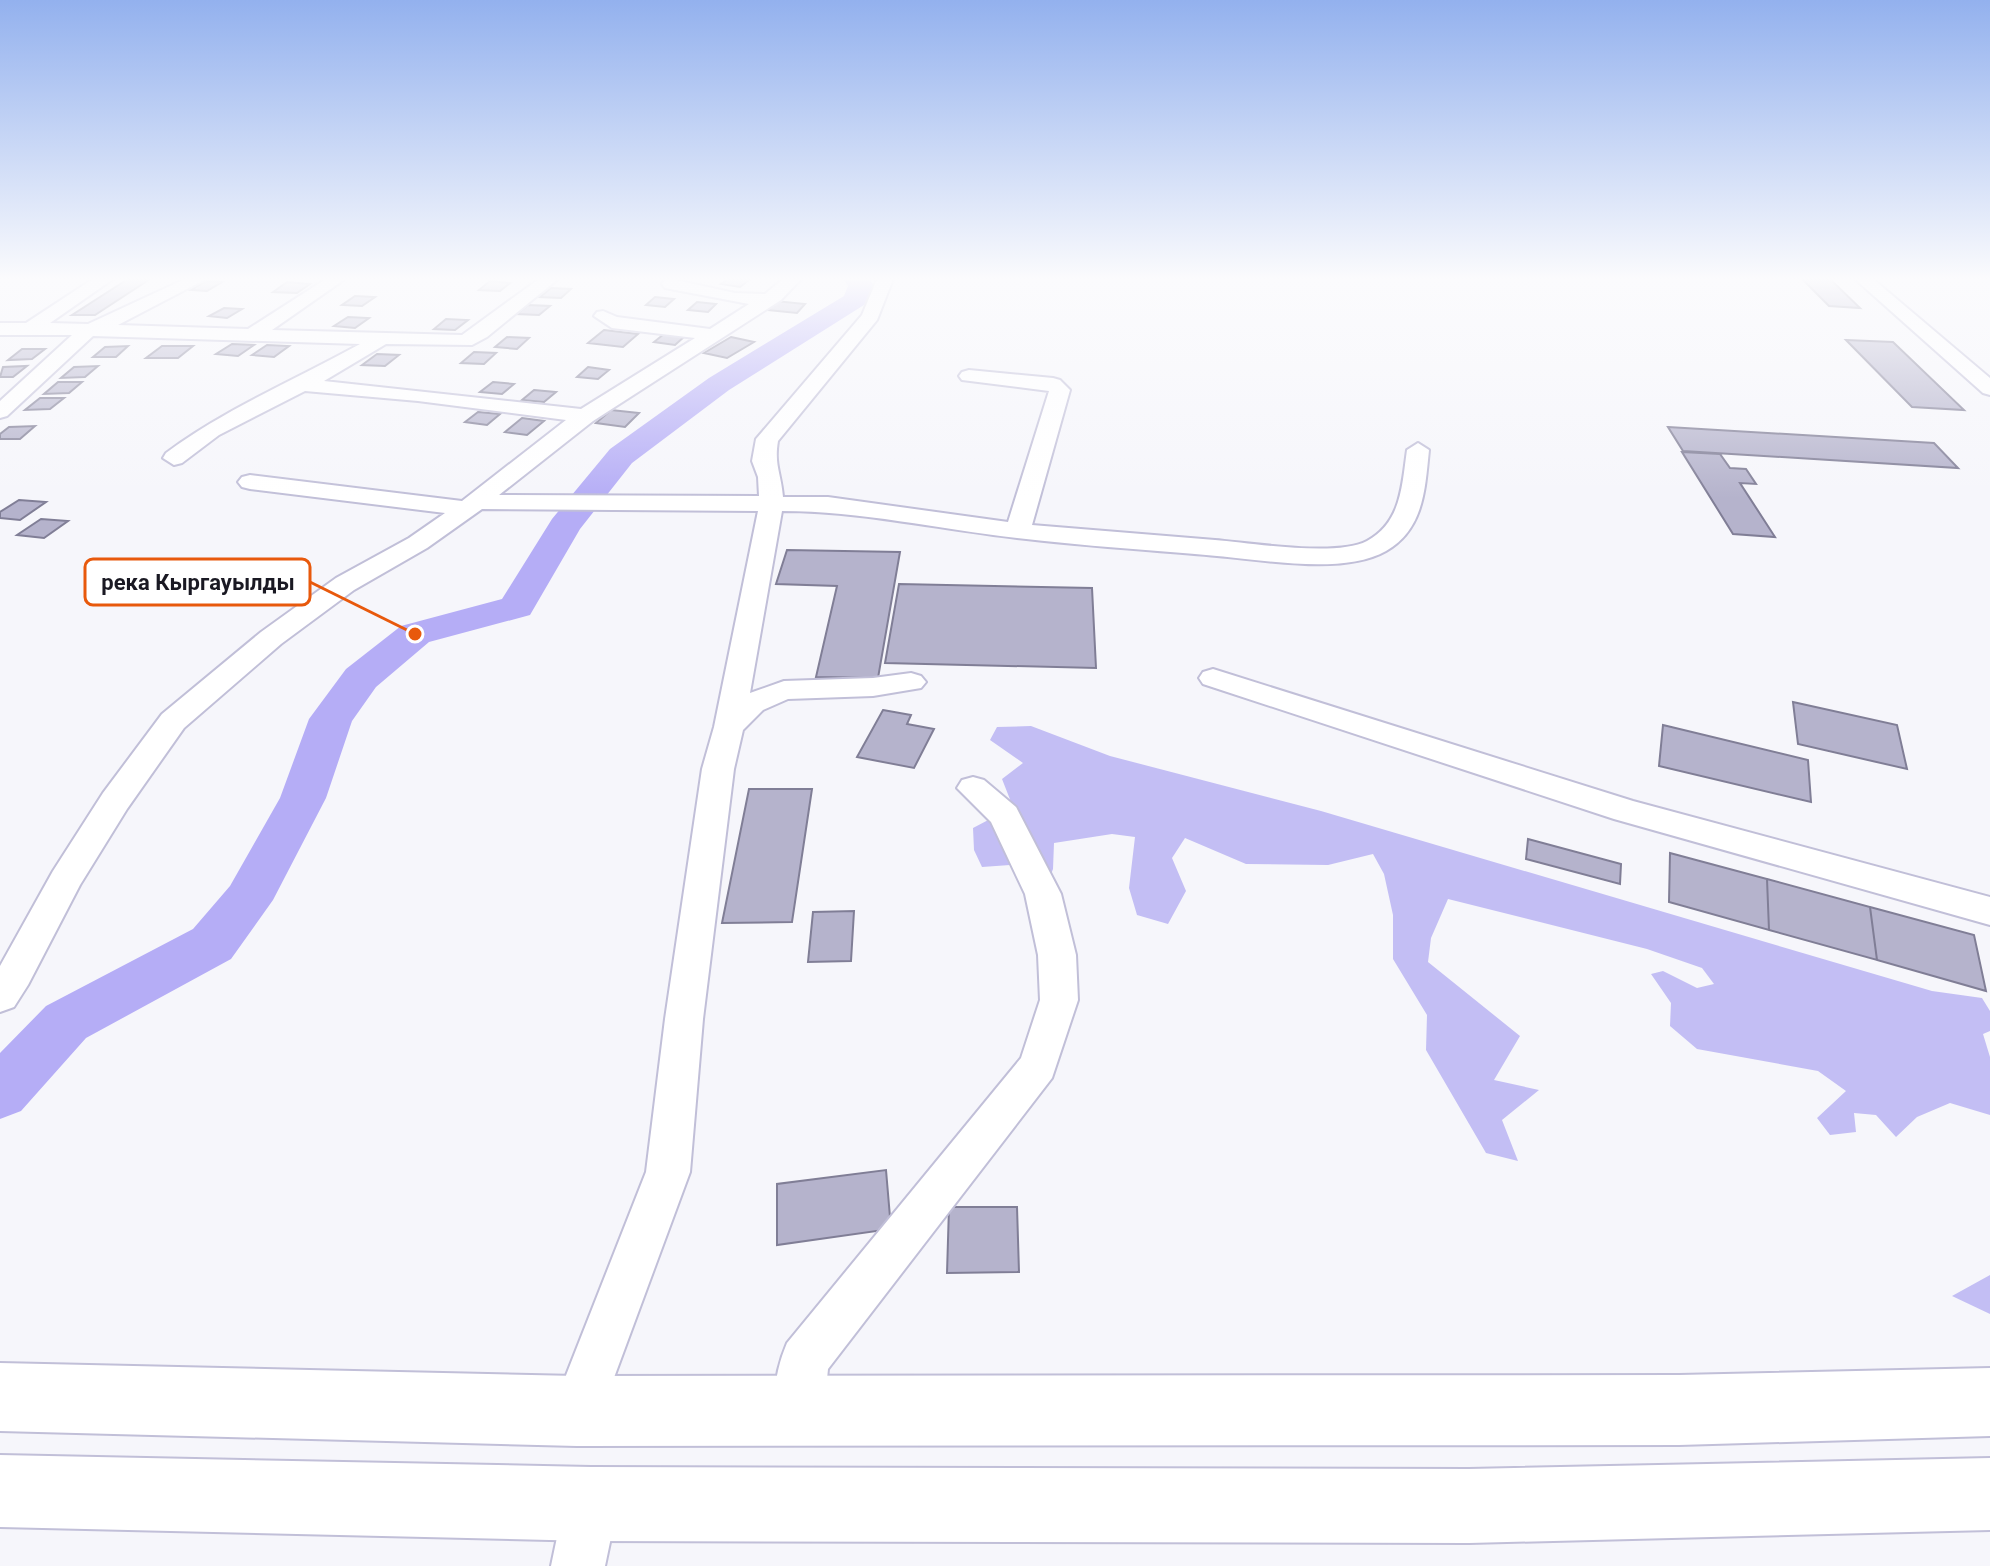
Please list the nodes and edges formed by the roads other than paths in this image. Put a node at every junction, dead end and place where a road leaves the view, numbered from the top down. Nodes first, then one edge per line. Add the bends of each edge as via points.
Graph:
1 (64, 352) edge
2 (359, 352) edge
3 (686, 352) edge
4 (842, 352) edge
5 (1947, 352) edge
6 (969, 376) dead end
7 (302, 385) junction
8 (1990, 389) edge
9 (0, 412) edge
10 (585, 416) junction
11 (1418, 450) dead end
12 (174, 458) dead end
13 (250, 482) dead end
14 (771, 503) junction
15 (472, 505) junction
16 (1018, 531) junction
17 (1213, 678) dead end
18 (911, 682) dead end
19 (729, 727) junction
20 (973, 788) dead end
21 (1990, 911) edge
22 (0, 996) edge
23 (0, 1397) edge
24 (1990, 1402) edge
25 (799, 1409) junction
26 (577, 1411) junction
27 (0, 1491) edge
28 (1990, 1494) edge
29 (584, 1535) edge

1 - 9 street
2 - 7 street
3 - 10 street
4 - 14 street via 767,439 763,461
5 - 8 street
6 - 16 street via 1053,384 1060,390
7 - 10 street
7 - 12 street via 211,430
10 - 15 street
11 - 16 street via 1412,501 1403,522 1379,545 1358,554 1299,555
13 - 15 street
14 - 15 street
14 - 16 street via 828,504
14 - 19 street
15 - 22 street via 345,584 173,721 65,880
17 - 21 street via 1626,811
18 - 19 street via 784,690 753,703
19 - 26 street via 718,769 668,1172
20 - 25 street via 1004,815 1043,894 1057,955 1059,1000 1038,1066 804,1360
23 - 26 highway
24 - 25 highway via 1679,1410
25 - 26 highway
27 - 29 highway
28 - 29 highway

